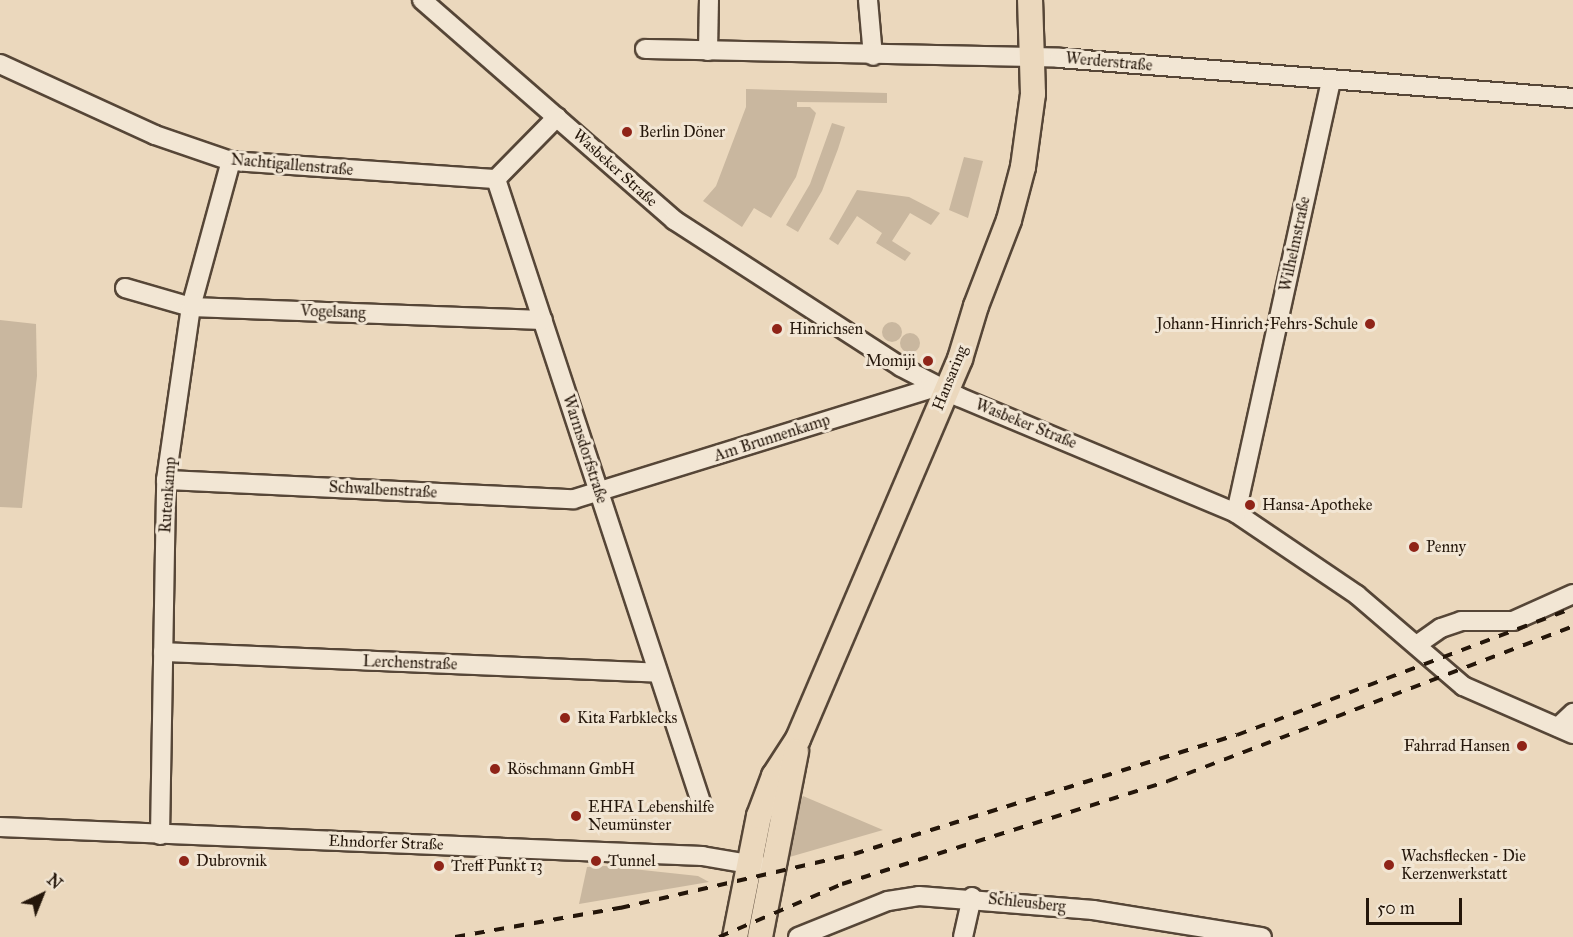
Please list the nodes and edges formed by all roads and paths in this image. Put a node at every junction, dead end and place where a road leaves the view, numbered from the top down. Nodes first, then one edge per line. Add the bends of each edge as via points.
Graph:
1 (422, 0) edge
2 (709, 0) edge
3 (868, 0) edge
4 (1030, 0) edge
5 (645, 49) dead end
6 (708, 51) junction
7 (873, 56) junction
8 (1034, 57) junction
9 (0, 64) edge
10 (1331, 80) junction
11 (1573, 98) edge
12 (557, 117) junction
13 (231, 161) junction
14 (496, 179) junction
15 (125, 288) dead end
16 (190, 307) junction
17 (543, 320) junction
18 (946, 391) junction
19 (166, 480) junction
20 (598, 493) junction
21 (1236, 513) junction
22 (1573, 594) edge
23 (1418, 644) junction
24 (163, 652) junction
25 (657, 673) junction
26 (1573, 713) edge
27 (1566, 731) edge
28 (798, 739) junction
29 (701, 802) dead end
30 (0, 827) edge
31 (160, 835) junction
32 (747, 863) junction
33 (772, 867) junction
34 (972, 897) junction
35 (1235, 935) edge
36 (735, 937) edge
37 (760, 937) edge
38 (798, 937) edge
39 (963, 937) edge
40 (1262, 937) edge

1 - 12 street, Wasbeker Straße
2 - 6 street
3 - 7 street
4 - 8 main road, Hansaring
5 - 6 street, Werderstraße
6 - 7 street, Werderstraße
7 - 8 street, Werderstraße
8 - 10 street, Werderstraße
8 - 18 main road, Hansaring via 1029,129 1017,192
9 - 13 street, Nachtigallenstraße via 155,135
10 - 11 street, Werderstraße
10 - 21 street, Wilhelmstraße
12 - 14 street
12 - 18 street, Wasbeker Straße via 692,233 901,367
13 - 14 street, Nachtigallenstraße
13 - 16 street, Rutenkamp
14 - 17 street, Warmsdorfstraße
15 - 16 street, Vogelsang
16 - 17 street, Vogelsang
16 - 19 street, Rutenkamp
17 - 20 street, Warmsdorfstraße
18 - 20 street, Am Brunnenkamp via 932,388
18 - 21 street, Wasbeker Straße
18 - 28 main road, Hansaring
19 - 20 street, Schwalbenstraße via 574,499
19 - 24 street, Rutenkamp
20 - 25 street, Warmsdorfstraße
21 - 23 street, Wasbeker Straße via 1348,589
22 - 23 street via 1513,621 1461,621 1441,628
23 - 27 street, Wasbeker Straße via 1463,686
24 - 25 street, Lerchenstraße
24 - 31 street, Rutenkamp
25 - 29 street, Warmsdorfstraße
26 - 27 street
28 - 32 main road, Hansaring via 774,776
28 - 33 main road, Hansaring
30 - 31 street, Ehndorfer Straße
31 - 32 street, Ehndorfer Straße via 603,851 702,856
32 - 33 street, Ehndorfer Straße
32 - 36 main road, Hansaring
33 - 37 main road, Hansaring
34 - 35 street, Schleusberg via 1093,910
34 - 38 street, Schleusberg via 898,898
34 - 39 street
35 - 40 street, Schleusberg

